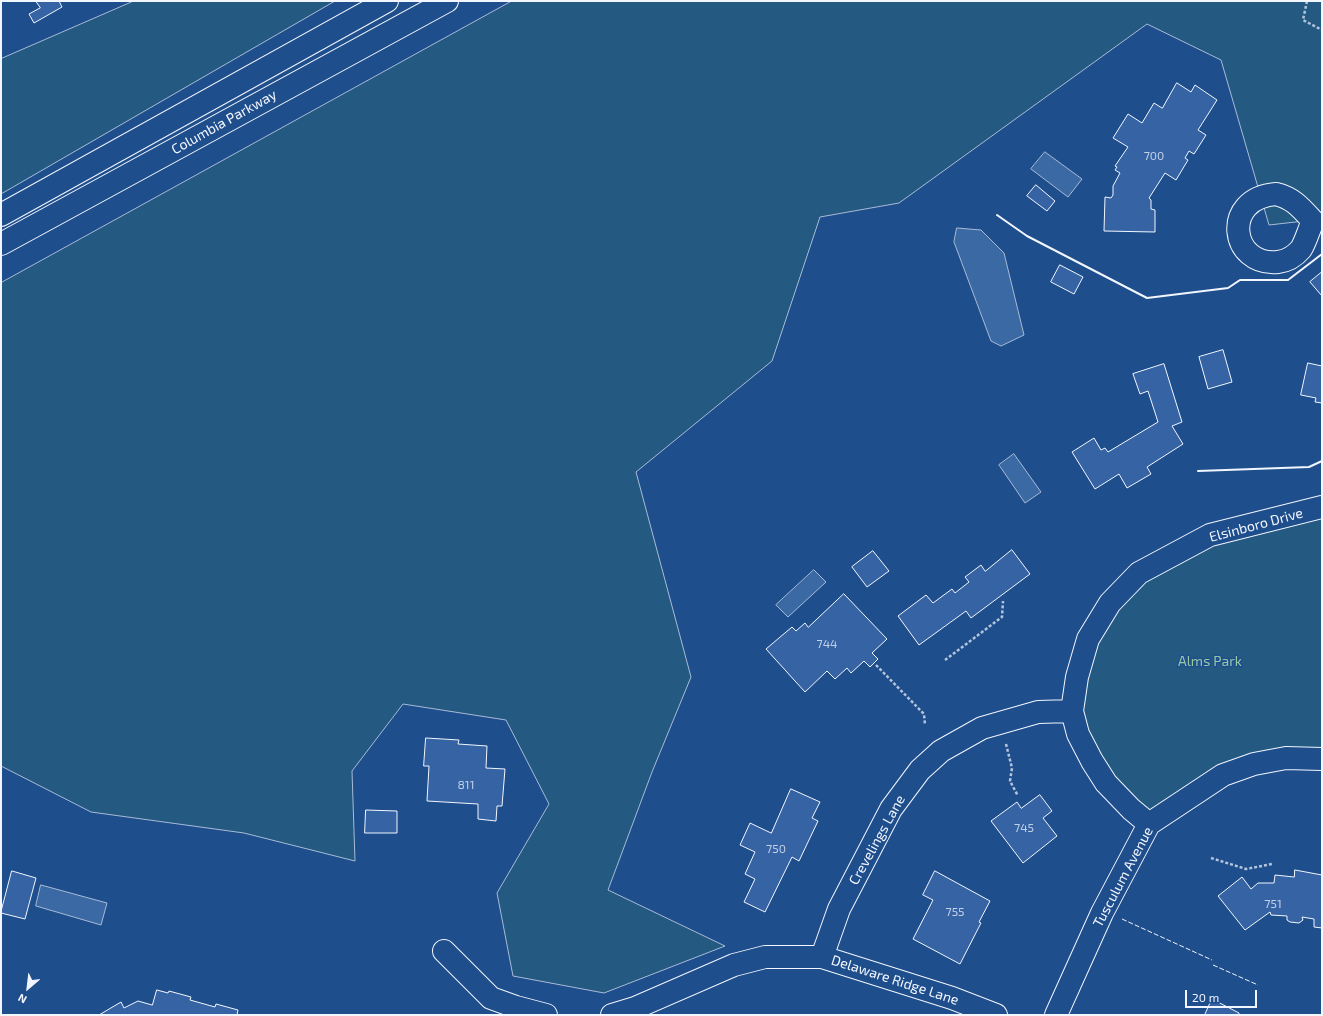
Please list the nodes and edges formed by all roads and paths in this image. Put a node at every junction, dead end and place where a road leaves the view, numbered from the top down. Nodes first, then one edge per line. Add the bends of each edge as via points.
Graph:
1 (387, 1) edge
2 (447, 1) edge
3 (1307, 1) edge
4 (1322, 30) edge
5 (1, 215) edge
6 (1, 244) edge
7 (1322, 508) edge
8 (1003, 601) dead end
9 (945, 660) dead end
10 (876, 665) dead end
11 (1072, 711) junction
12 (999, 722) junction
13 (925, 725) dead end
14 (1322, 759) edge
15 (1018, 796) dead end
16 (1149, 824) junction
17 (1211, 858) dead end
18 (1272, 864) dead end
19 (444, 951) dead end
20 (822, 957) junction
21 (546, 1015) edge
22 (612, 1015) edge
23 (996, 1015) edge
24 (1056, 1015) edge

1 - 5 main road, Columbia Parkway
2 - 6 main road, Columbia Parkway
3 - 4 path via 1303,20
7 - 11 main road, Elsinboro Drive via 1210,535 1139,574 1110,604 1088,639 1077,677
8 - 9 path via 1002,617
10 - 13 path via 924,714
11 - 12 main road, Crevelings Lane via 1038,712
11 - 16 main road via 1078,734 1106,783
12 - 15 path via 1012,768 1010,781
12 - 20 main road, Crevelings Lane via 982,728 941,751 920,770 891,810 839,909
14 - 16 main road, Tusculum Avenue via 1286,758 1254,764 1223,775
16 - 24 main road, Tusculum Avenue via 1102,913
17 - 18 path via 1246,869
19 - 21 main road via 491,998
20 - 22 main road, Delaware Ridge Lane via 765,957 734,965 635,1008
20 - 23 main road, Delaware Ridge Lane via 952,998

